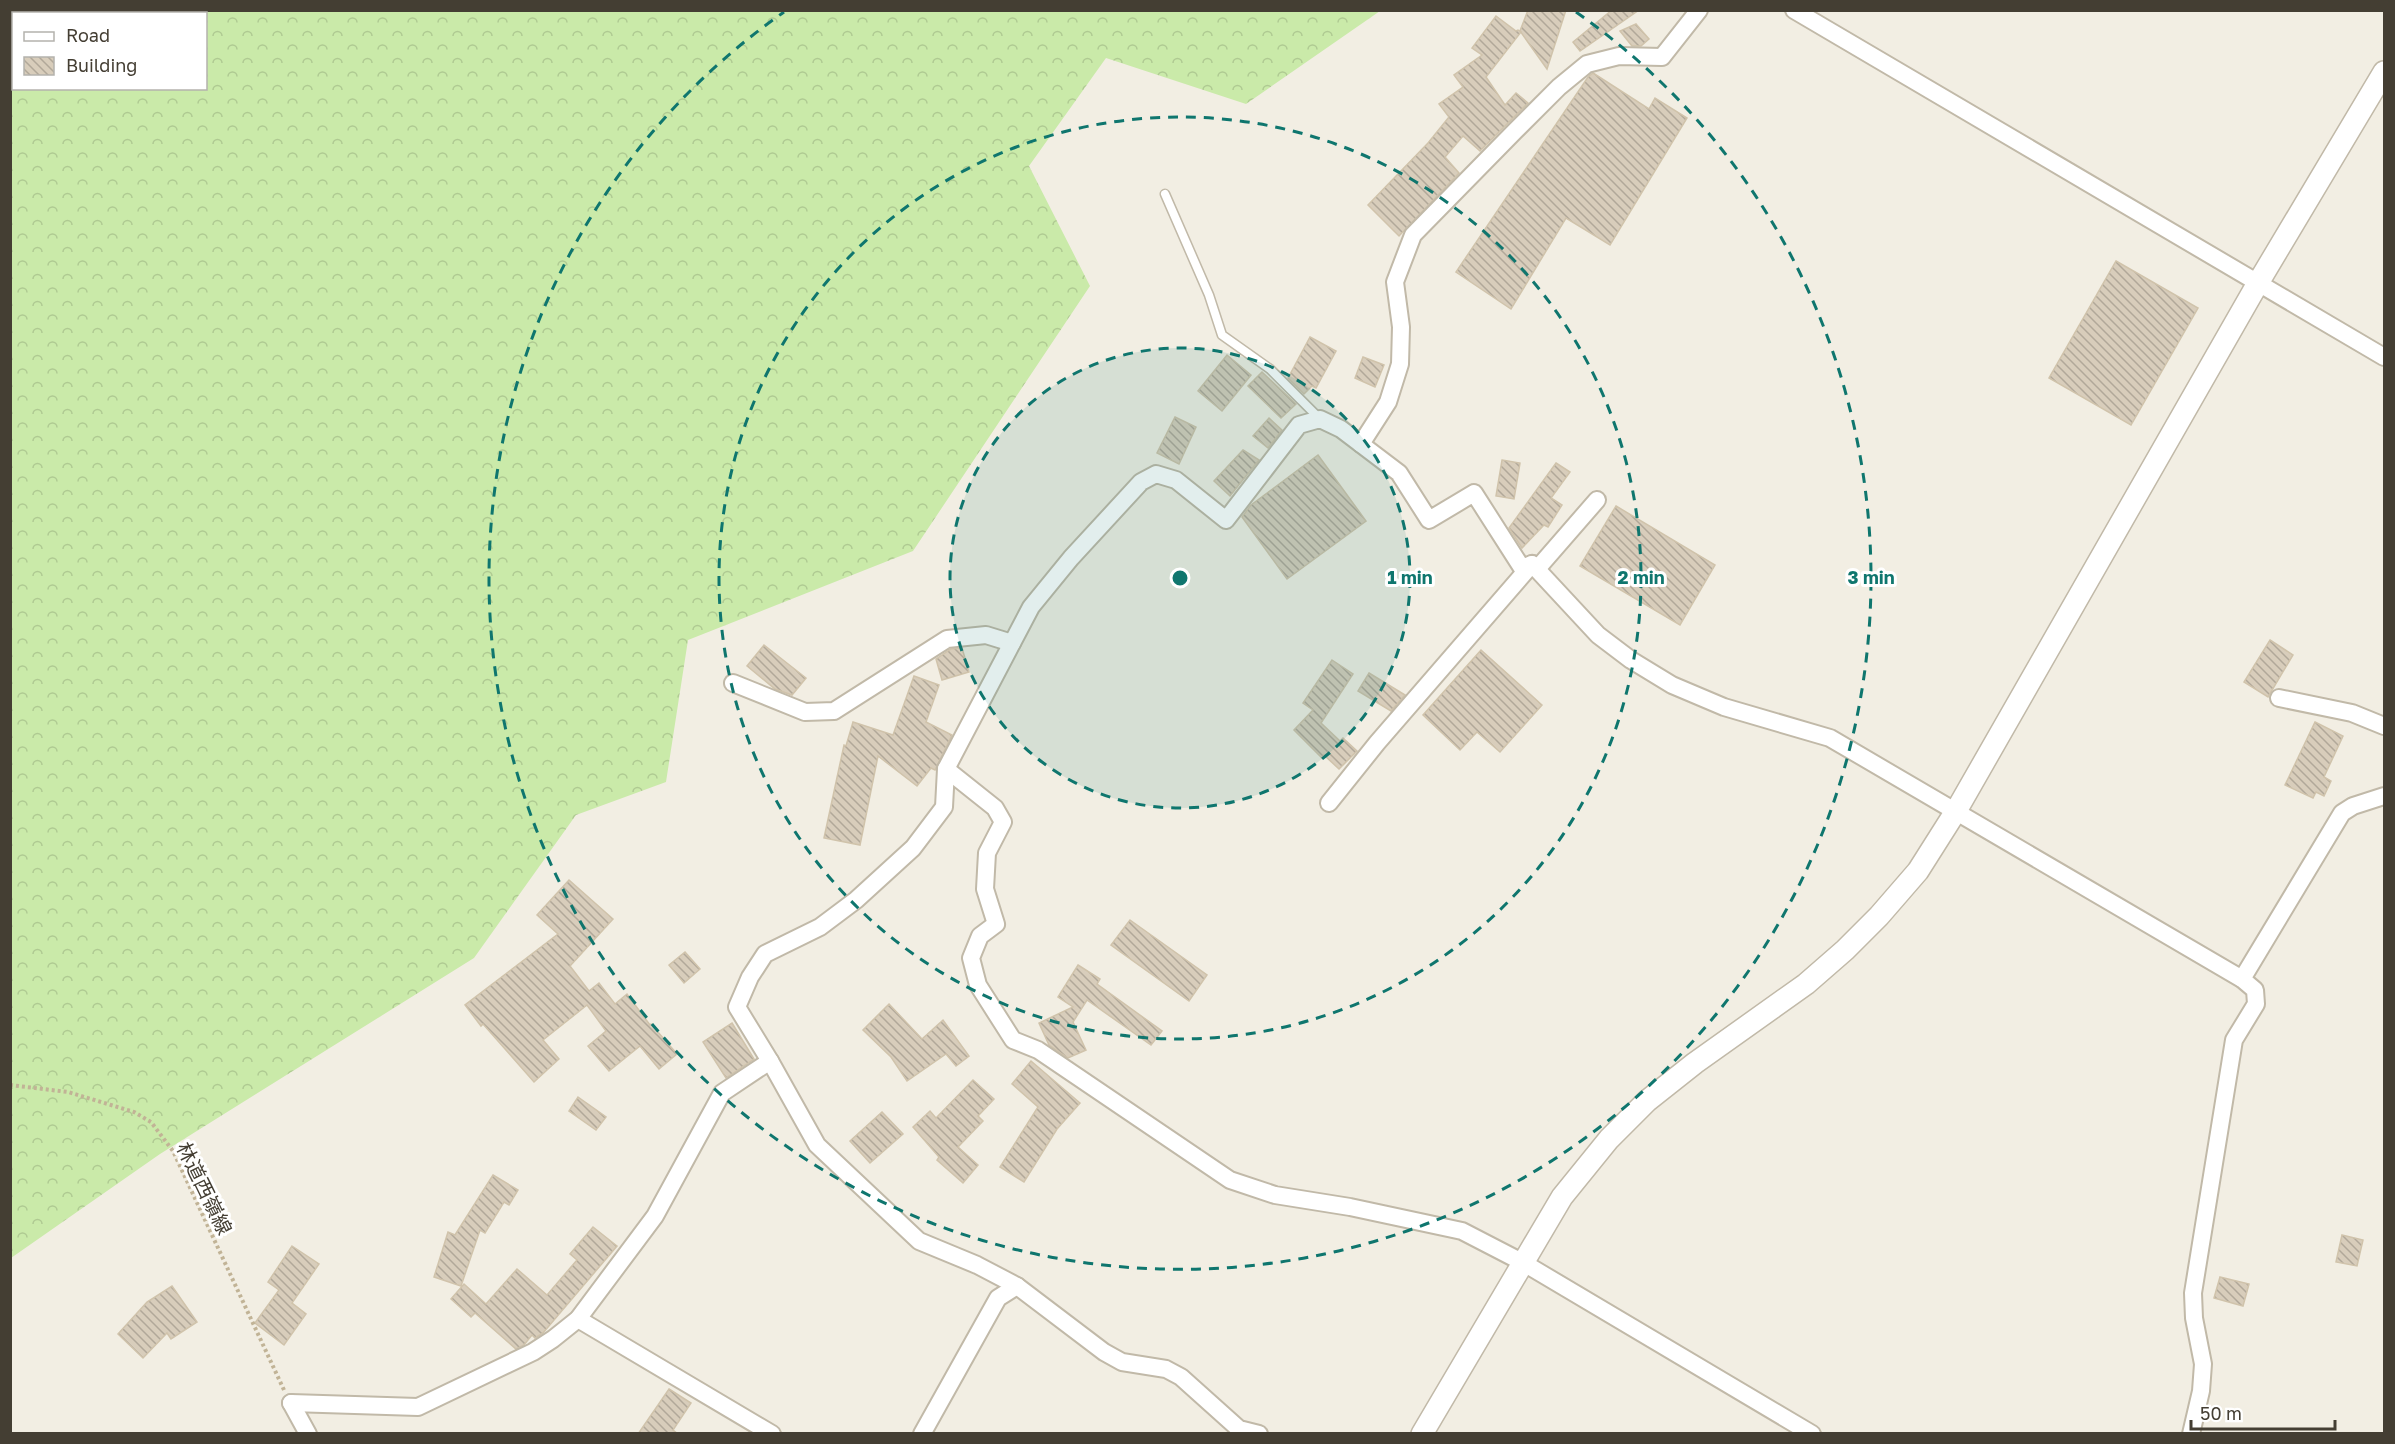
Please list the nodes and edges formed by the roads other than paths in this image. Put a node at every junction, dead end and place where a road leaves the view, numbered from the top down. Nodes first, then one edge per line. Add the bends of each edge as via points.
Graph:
1 (1699, 10) edge
2 (1794, 10) edge
3 (2385, 72) edge
4 (1165, 194) dead end
5 (2258, 283) junction
6 (2385, 357) edge
7 (1320, 419) junction
8 (1361, 444) junction
9 (1597, 500) dead end
10 (1534, 566) junction
11 (1012, 643) junction
12 (733, 683) dead end
13 (2279, 698) dead end
14 (2385, 726) edge
15 (946, 769) junction
16 (2385, 796) edge
17 (1329, 803) dead end
18 (1956, 811) junction
19 (2242, 979) junction
20 (770, 1061) junction
21 (1522, 1262) junction
22 (1017, 1286) junction
23 (578, 1319) junction
24 (308, 1434) edge
25 (772, 1434) edge
26 (922, 1434) edge
27 (1259, 1434) edge
28 (1422, 1434) edge
29 (1812, 1434) edge
30 (2191, 1434) edge

1 - 8 street via 1662,57 1619,56 1587,64 1522,123 1413,235 1395,282 1401,327 1400,364 1388,402
2 - 5 street
3 - 5 street
4 - 7 lane via 1222,335 1270,369
5 - 6 street
5 - 18 street
7 - 8 street
7 - 11 street via 1299,425 1226,520 1176,480 1156,474 1141,482 1031,607
8 - 10 street via 1400,473 1429,520 1474,493 1522,568
9 - 10 street
10 - 17 street
10 - 18 street via 1598,635 1672,685 1724,707 1830,738
11 - 12 street via 986,635 947,639 834,711 805,712
11 - 15 street
13 - 14 street via 2352,713
15 - 20 street via 944,807 913,848 820,927 765,954 750,977 737,1007
15 - 21 street via 995,808 1003,822 987,853 985,889 996,924 980,936 971,958 978,985 1013,1040 1038,1050 1230,1180 1275,1195 1462,1231
16 - 19 street via 2342,813
18 - 19 street
18 - 21 street via 1918,871 1845,950 1806,984 1679,1075 1609,1139 1562,1197
19 - 30 street via 2255,990 2256,1004 2234,1040 2193,1293 2193,1318 2203,1364
20 - 22 street via 817,1145 919,1241 977,1264
20 - 23 street via 722,1093 655,1216
21 - 28 street
21 - 29 street
22 - 26 street via 998,1298
22 - 27 street via 1104,1352 1122,1362 1166,1369 1181,1377 1239,1429
23 - 24 street via 533,1352 418,1407 291,1403
23 - 25 street

